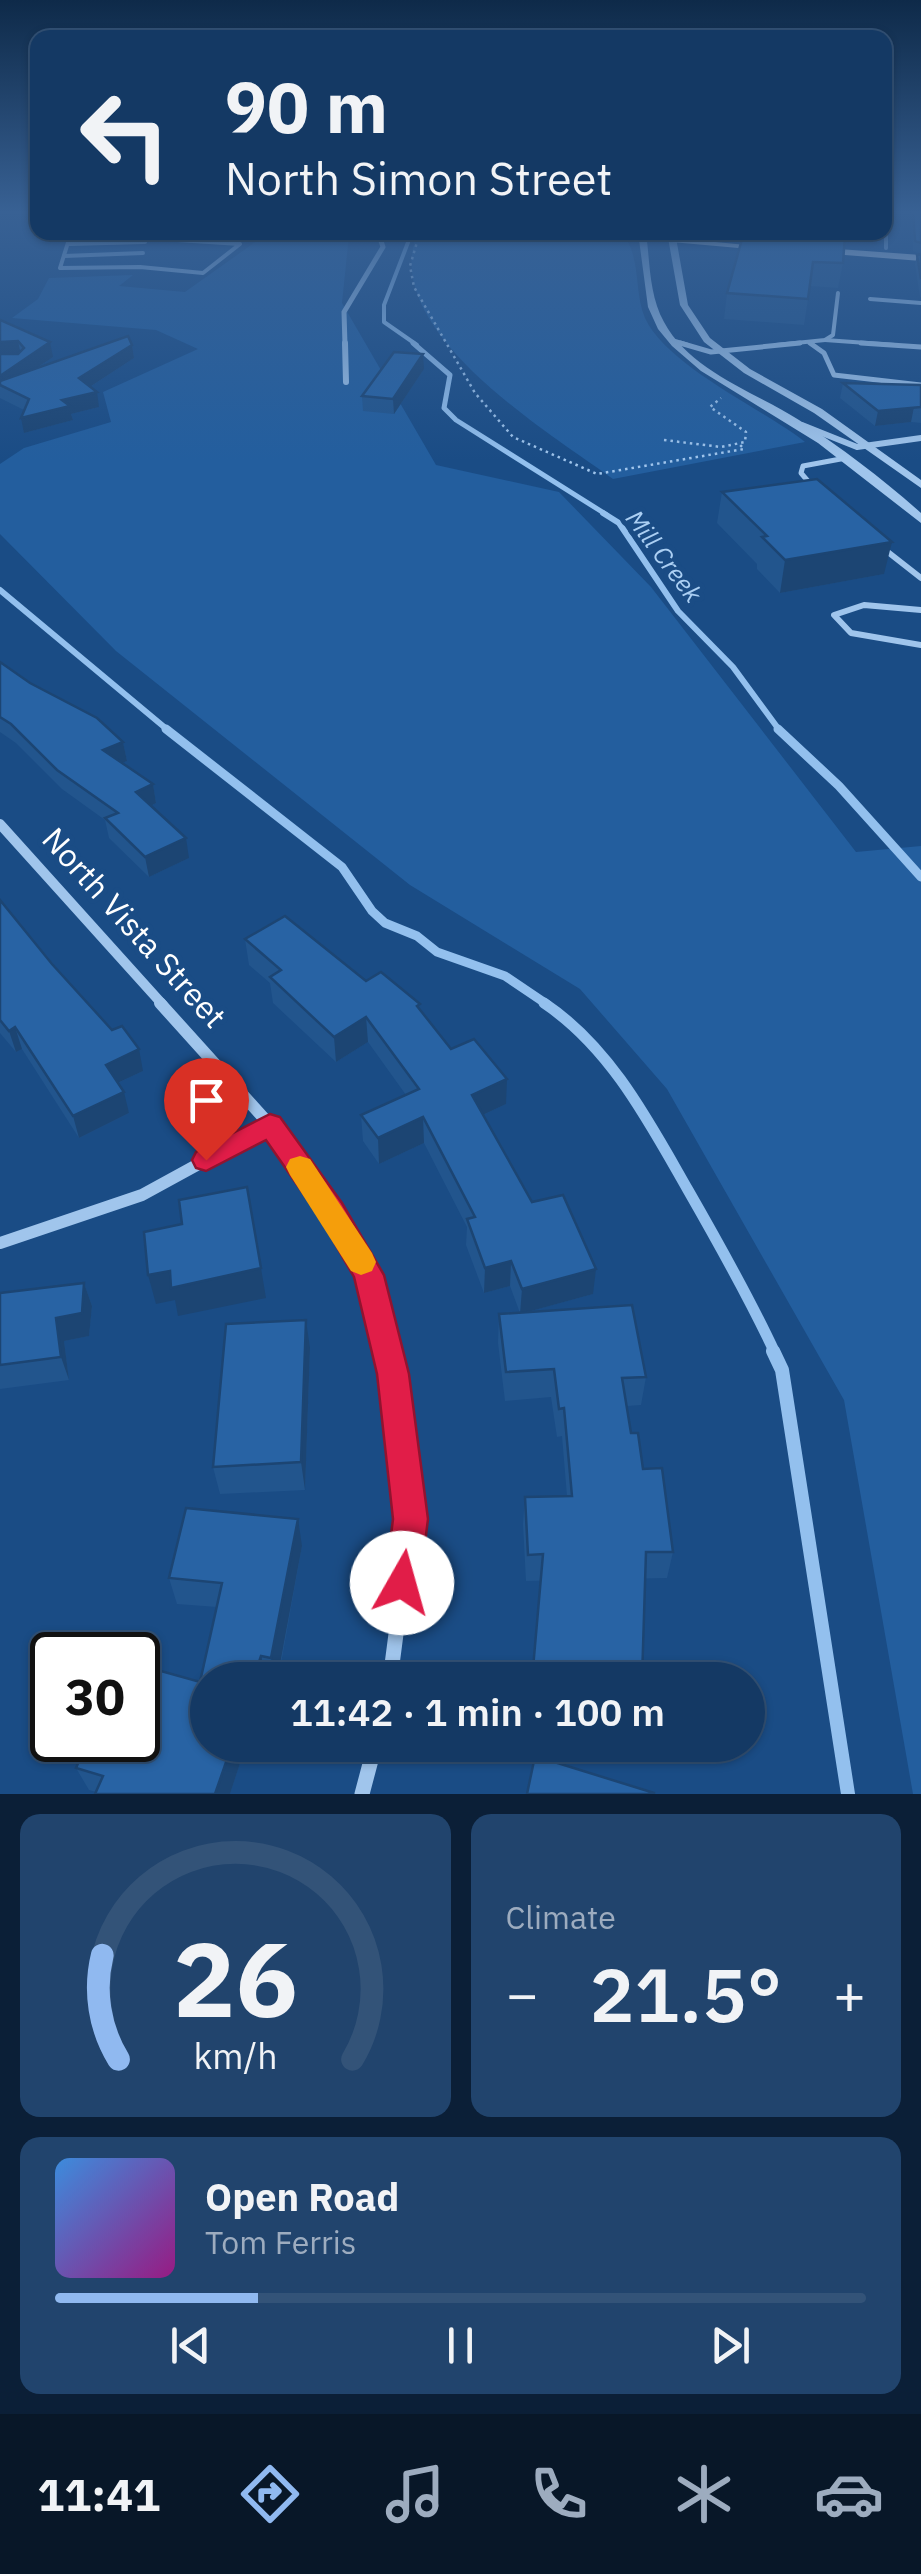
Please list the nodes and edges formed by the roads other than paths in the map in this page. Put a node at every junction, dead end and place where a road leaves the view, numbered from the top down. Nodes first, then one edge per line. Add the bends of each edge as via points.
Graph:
1 (838, 293) edge
2 (355, 294) edge
3 (650, 294) edge
4 (682, 294) edge
5 (870, 299) dead end
6 (921, 303) edge
7 (675, 340) junction
8 (826, 340) junction
9 (808, 342) junction
10 (921, 347) edge
11 (719, 351) junction
12 (346, 382) dead end
13 (921, 385) edge
14 (793, 421) junction
15 (921, 438) edge
16 (866, 446) junction
17 (846, 458) junction
18 (921, 485) edge
19 (820, 493) edge
20 (921, 519) edge
21 (873, 539) edge
22 (921, 578) edge
23 (921, 610) edge
24 (921, 645) edge
25 (0, 824) edge
26 (270, 1124) junction
27 (0, 1244) edge
28 (392, 1662) edge
29 (370, 1762) edge
30 (362, 1794) edge

1 - 8 lane via 834,335
2 - 12 street via 344,312
3 - 7 street
4 - 11 street via 693,323
5 - 6 lane
7 - 11 lane
7 - 14 street via 705,370
8 - 9 lane
8 - 10 lane
9 - 11 lane
9 - 13 lane via 824,353 834,375
11 - 16 street
14 - 16 street
14 - 17 street
15 - 16 street
16 - 18 street
17 - 19 lane via 803,466 801,473
17 - 20 street
21 - 22 lane
23 - 24 lane via 865,605 834,615 850,633
25 - 26 street, North Vista Street
26 - 27 street via 142,1195
26 - 28 street, North Vista Street via 369,1275 393,1374 411,1519
29 - 30 street

